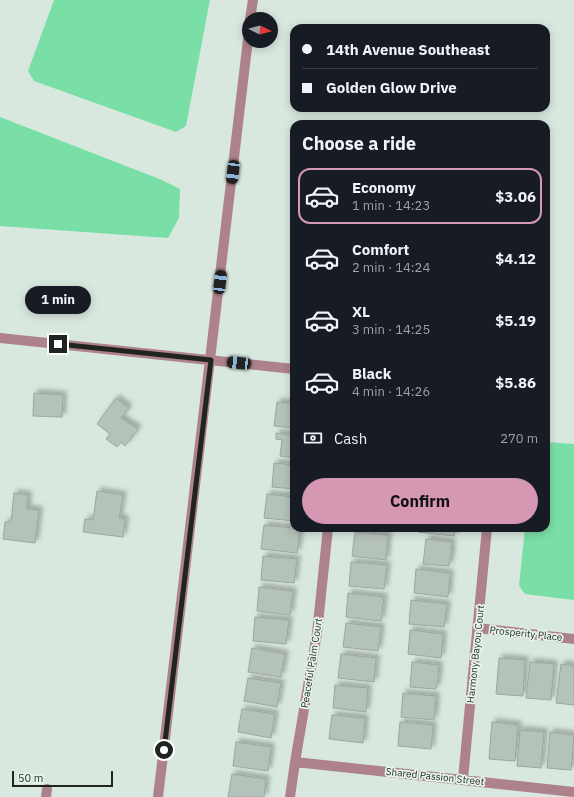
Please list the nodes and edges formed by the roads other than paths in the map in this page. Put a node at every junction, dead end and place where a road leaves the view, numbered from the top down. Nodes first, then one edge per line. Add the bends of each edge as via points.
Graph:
1 (253, 0) edge
2 (251, 12) edge
3 (247, 48) edge
4 (0, 338) edge
5 (211, 360) junction
6 (290, 369) edge
7 (328, 532) edge
8 (487, 532) edge
9 (478, 628) junction
10 (574, 638) edge
11 (295, 762) junction
12 (463, 779) junction
13 (574, 792) edge
14 (158, 797) edge
15 (290, 797) edge

1 - 2 street
3 - 5 street
4 - 5 street
5 - 6 street
5 - 14 street
7 - 11 street, Peaceful Palm Court via 317,633
8 - 9 street, Harmony Bayou Court
9 - 10 street, Prosperity Place
9 - 12 street, Harmony Bayou Court
11 - 12 street, Shared Passion Street
11 - 15 street, Peaceful Palm Court
12 - 13 street, Shared Passion Street

